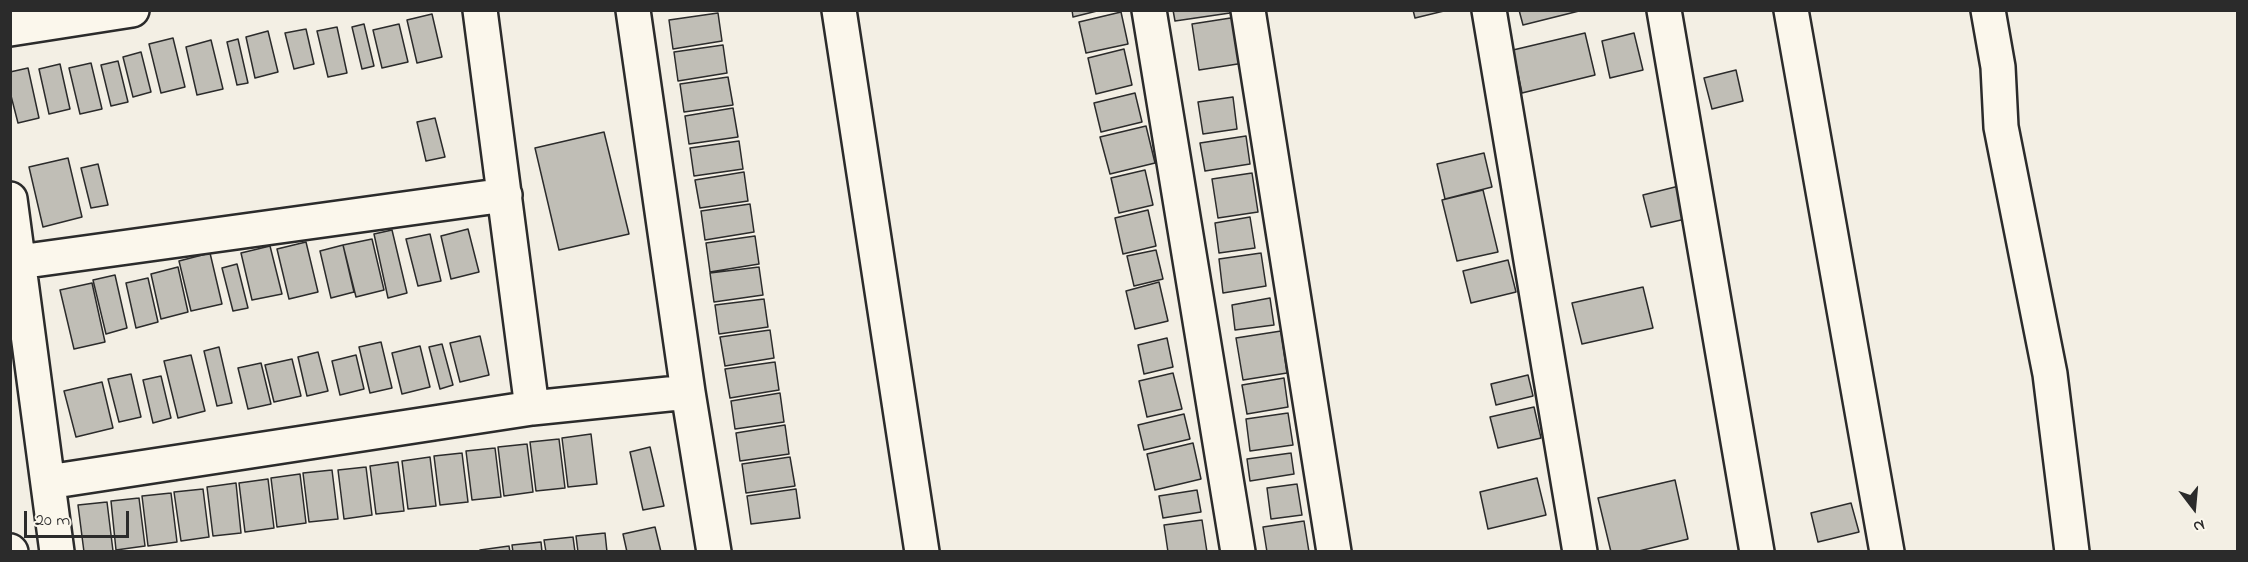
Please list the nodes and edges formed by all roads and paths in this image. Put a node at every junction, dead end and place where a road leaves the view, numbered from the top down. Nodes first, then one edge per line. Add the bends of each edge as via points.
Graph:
1 (132, 10) edge
2 (480, 10) edge
3 (633, 10) edge
4 (839, 10) edge
5 (1149, 10) edge
6 (1248, 10) edge
7 (1489, 10) edge
8 (1664, 10) edge
9 (1791, 10) edge
10 (1988, 10) edge
11 (10, 29) edge
12 (505, 195) junction
13 (10, 199) edge
14 (19, 262) junction
15 (688, 392) junction
16 (532, 408) junction
17 (48, 482) junction
18 (57, 552) edge
19 (714, 552) edge
20 (922, 552) edge
21 (1238, 552) edge
22 (1334, 552) edge
23 (1580, 552) edge
24 (1757, 552) edge
25 (1887, 552) edge
26 (2073, 552) edge

1 - 11 street
2 - 12 street
3 - 15 street
4 - 20 street
5 - 21 street
6 - 22 street
7 - 23 street
8 - 24 street
9 - 25 street
10 - 26 street via 1998,67 2001,127 2050,374
12 - 14 street
12 - 16 street
13 - 14 street
14 - 17 street
15 - 16 street
15 - 19 street
16 - 17 street
17 - 18 street

